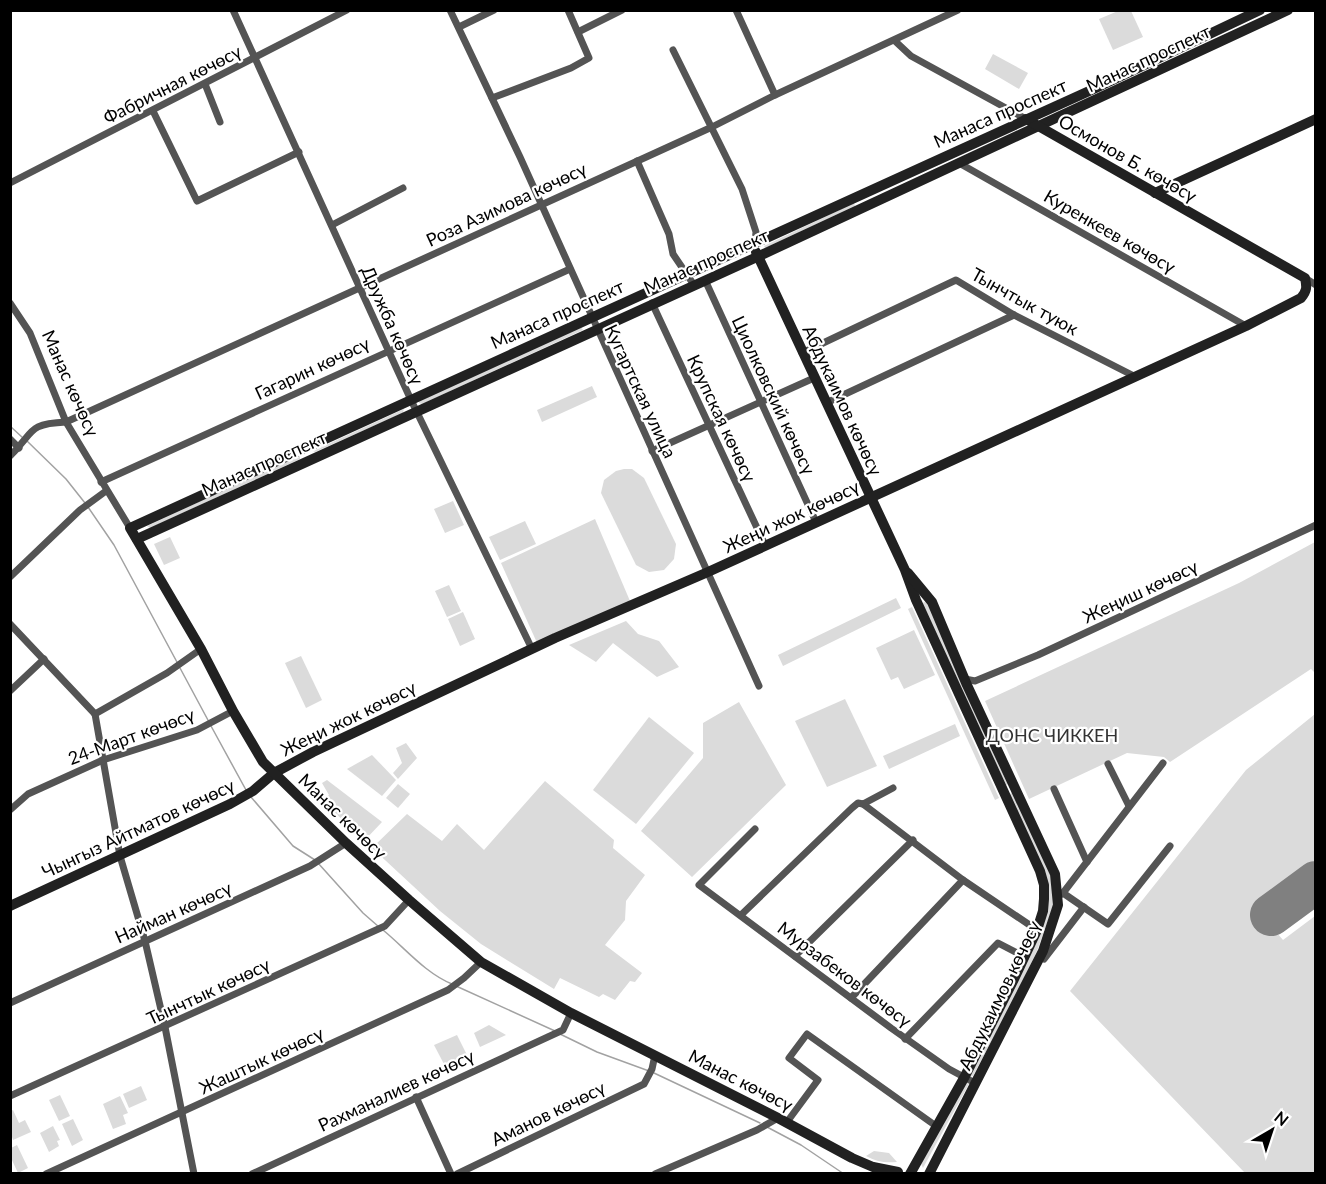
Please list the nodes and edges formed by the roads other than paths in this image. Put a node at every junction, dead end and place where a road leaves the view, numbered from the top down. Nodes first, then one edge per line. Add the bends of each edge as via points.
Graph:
1 (233, 10) edge
2 (347, 10) edge
3 (450, 10) edge
4 (494, 10) edge
5 (568, 10) edge
6 (622, 10) edge
7 (736, 10) edge
8 (958, 10) edge
9 (1260, 10) edge
10 (1288, 10) edge
11 (459, 27) junction
12 (1219, 30) junction
13 (578, 32) junction
14 (895, 41) junction
15 (1224, 41) junction
16 (673, 50) dead end
17 (256, 58) junction
18 (1142, 73) junction
19 (205, 84) junction
20 (1100, 92) junction
21 (775, 95) junction
22 (492, 98) junction
23 (153, 111) junction
24 (1316, 119) edge
25 (1026, 120) junction
26 (220, 122) dead end
27 (1038, 126) junction
28 (712, 127) junction
29 (299, 152) junction
30 (936, 160) junction
31 (637, 161) junction
32 (959, 163) junction
33 (940, 172) junction
34 (10, 183) edge
35 (403, 188) dead end
36 (1155, 193) junction
37 (855, 197) junction
38 (541, 204) junction
39 (861, 209) junction
40 (332, 225) junction
41 (755, 243) junction
42 (757, 257) junction
43 (570, 269) junction
44 (686, 274) junction
45 (1305, 278) junction
46 (705, 280) junction
47 (694, 285) junction
48 (1316, 285) edge
49 (360, 288) junction
50 (10, 303) edge
51 (652, 303) junction
52 (1014, 315) junction
53 (591, 317) junction
54 (1246, 326) junction
55 (596, 329) junction
56 (388, 350) junction
57 (802, 353) junction
58 (1134, 376) junction
59 (814, 378) junction
60 (411, 400) junction
61 (762, 401) junction
62 (826, 402) junction
63 (416, 412) junction
64 (66, 422) junction
65 (709, 424) junction
66 (10, 439) edge
67 (20, 446) junction
68 (306, 448) junction
69 (652, 451) junction
70 (10, 456) edge
71 (310, 460) junction
72 (101, 482) junction
73 (106, 491) junction
74 (870, 498) junction
75 (816, 522) junction
76 (1316, 525) edge
77 (130, 528) junction
78 (137, 539) junction
79 (765, 545) junction
80 (905, 570) junction
81 (708, 572) junction
82 (10, 577) edge
83 (10, 624) edge
84 (201, 649) junction
85 (532, 649) junction
86 (44, 659) junction
87 (970, 680) junction
88 (759, 686) dead end
89 (10, 691) edge
90 (233, 711) junction
91 (95, 714) junction
92 (103, 760) junction
93 (1162, 763) dead end
94 (1108, 764) dead end
95 (274, 772) junction
96 (1015, 785) junction
97 (893, 788) dead end
98 (1054, 789) dead end
99 (1004, 791) junction
100 (863, 804) junction
101 (1130, 806) junction
102 (10, 810) edge
103 (755, 829) dead end
104 (913, 840) junction
105 (346, 843) junction
106 (1170, 846) dead end
107 (120, 856) junction
108 (1087, 861) junction
109 (963, 880) junction
110 (1060, 894) junction
111 (409, 900) junction
112 (10, 906) edge
113 (1084, 907) junction
114 (741, 915) junction
115 (1037, 930) junction
116 (145, 941) junction
117 (795, 956) junction
118 (1024, 957) junction
119 (1044, 959) dead end
120 (481, 962) junction
121 (851, 998) junction
122 (10, 1003) edge
123 (571, 1013) junction
124 (165, 1027) junction
125 (905, 1039) junction
126 (655, 1055) junction
127 (964, 1078) junction
128 (975, 1083) junction
129 (10, 1096) edge
130 (416, 1097) junction
131 (181, 1113) junction
132 (779, 1121) junction
133 (936, 1126) junction
134 (852, 1158) junction
135 (46, 1173) edge
136 (194, 1173) edge
137 (252, 1173) edge
138 (451, 1173) edge
139 (457, 1173) edge
140 (655, 1173) edge
141 (868, 1173) edge
142 (901, 1173) edge
143 (929, 1173) edge

1 - 17 street, Дружба көчөсү
2 - 17 street, Фабричная көчөсү
3 - 11 street, Кугартская улица
4 - 11 street
5 - 13 street
6 - 13 street
7 - 21 street
8 - 14 street, Роза Азимова көчөсү
9 - 12 main road, Манаса проспект
10 - 15 main road, Манас проспект
11 - 22 street, Кугартская улица
12 - 15 main road
12 - 18 main road, Манаса проспект
13 - 22 street via 589,58
14 - 21 street, Роза Азимова көчөсү
14 - 25 street, Осмонов Б. көчөсү via 911,56
15 - 18 main road, Манас проспект
16 - 28 street
17 - 19 street, Фабричная көчөсү
17 - 29 street, Дружба көчөсү
18 - 20 main road, Манаса проспект
19 - 23 street, Фабричная көчөсү
19 - 26 street
20 - 25 main road, Манаса проспект
20 - 27 main road, Манас проспект
21 - 28 street, Роза Азимова көчөсү
22 - 38 street, Кугартская улица
23 - 29 street via 198,201
23 - 34 street, Фабричная көчөсү
24 - 36 main road
25 - 27 main road, Осмонов Б. көчөсү
25 - 30 main road, Манаса проспект
27 - 32 main road, Манас проспект
27 - 36 main road, Осмонов Б. көчөсү
28 - 31 street, Роза Азимова көчөсү
28 - 41 street via 742,189 756,232
29 - 40 street, Дружба көчөсү
30 - 33 main road
30 - 37 main road, Манаса проспект
31 - 38 street, Роза Азимова көчөсү
31 - 44 street via 669,234 673,254
32 - 33 main road, Манас проспект
32 - 54 street, Куренкеев көчөсү
33 - 39 main road, Манас проспект
35 - 40 street
36 - 45 main road, Осмонов Б. көчөсү
37 - 39 main road
37 - 41 main road, Манаса проспект
38 - 43 street, Кугартская улица
38 - 49 street, Роза Азимова көчөсү
39 - 42 main road, Манас проспект
40 - 49 street, Дружба көчөсү
41 - 42 main road, Абдукаимов көчөсү
41 - 44 main road, Манаса проспект
42 - 46 main road, Манас проспект
42 - 57 main road, Абдукаимов көчөсү
43 - 53 street, Кугартская улица
43 - 56 street, Гагарин көчөсү
44 - 47 street
44 - 53 main road, Манаса проспект
45 - 48 street, Осмонов Б. көчөсү
45 - 54 main road, Жеңи жок көчөсү via 1307,286 1301,298
46 - 47 main road, Манас проспект
46 - 61 street, Циолковский көчөсү
47 - 51 main road, Манас проспект
49 - 56 street, Дружба көчөсү
49 - 64 street, Роза Азимова көчөсү
50 - 64 street, Манас көчөсү via 30,333
51 - 55 main road, Манас проспект
51 - 65 street, Крупская көчөсү
52 - 57 street, Тынчтык туюк via 956,280
52 - 58 street, Тынчтык туюк
52 - 62 street
53 - 55 street, Кугартская улица
53 - 60 main road, Манаса проспект
54 - 58 main road, Жеңи жок көчөсү
55 - 63 main road, Манас проспект
55 - 69 street, Кугартская улица
56 - 60 street, Дружба көчөсү
56 - 72 street, Гагарин көчөсү
57 - 59 main road, Абдукаимов көчөсү
58 - 74 main road, Жеңи жок көчөсү
59 - 61 street
59 - 62 main road, Абдукаимов көчөсү
60 - 63 street, Дружба көчөсү
60 - 68 main road, Манаса проспект
61 - 65 street
61 - 75 street, Циолковский көчөсү
62 - 74 main road, Абдукаимов көчөсү
63 - 71 main road, Манас проспект
63 - 85 street, Дружба көчөсү
64 - 67 street, Роза Азимова көчөсү via 42,424 31,430
64 - 72 street, Манас көчөсү
65 - 69 street
65 - 79 street, Крупская көчөсү
66 - 67 street
67 - 70 street
68 - 71 street
68 - 77 main road, Манаса проспект
69 - 81 street, Кугартская улица
71 - 78 main road, Манас проспект
72 - 73 street, Манас көчөсү
73 - 77 street, Манас көчөсү
73 - 82 street via 92,499
74 - 75 main road, Жеңи жок көчөсү
74 - 80 main road, Абдукаимов көчөсү
75 - 79 main road, Жеңи жок көчөсү
76 - 87 street, Жеңиш көчөсү via 1038,655
77 - 78 main road, Манас көчөсү
78 - 84 main road, Манас көчөсү
79 - 81 main road, Жеңи жок көчөсү
80 - 87 main road, Абдукаимов көчөсү via 932,602
80 - 99 main road, Абдукаимов көчөсү
81 - 85 main road, Жеңи жок көчөсү
81 - 88 street, Кугартская улица
83 - 86 street
84 - 90 main road, Манас көчөсү
84 - 91 street
85 - 95 main road, Жеңи жок көчөсү
86 - 89 street
86 - 91 street
87 - 96 main road, Абдукаимов көчөсү via 971,694
90 - 92 street, 24-Март көчөсү via 197,730
90 - 95 main road, Манас көчөсү via 263,762
91 - 92 street
92 - 102 street, 24-Март көчөсү via 28,794
92 - 107 street
93 - 101 street
94 - 101 street
95 - 105 main road, Манас көчөсү
95 - 107 main road, Чынгыз Айтматов көчөсү via 248,794
96 - 99 main road
96 - 110 main road, Абдукаимов көчөсү via 1055,874
97 - 100 street
98 - 108 street
99 - 115 main road, Абдукаимов көчөсү via 1044,885 1043,911
100 - 104 street
100 - 114 street via 852,808
101 - 108 street
103 - 114 street, Мурзабеков көчөсү via 699,885
104 - 109 street
104 - 117 street
105 - 111 main road, Манас көчөсү
105 - 116 street, Найман көчөсү via 310,866
106 - 113 street via 1108,924
107 - 112 main road, Чынгыз Айтматов көчөсү
107 - 116 street
108 - 110 street
109 - 115 street
109 - 121 street
110 - 113 street
110 - 128 main road, Абдукаимов көчөсү via 1042,951
111 - 120 main road, Манас көчөсү
111 - 124 street, Тынчтык көчөсү via 385,926
113 - 119 street
114 - 117 street, Мурзабеков көчөсү
115 - 118 main road, Абдукаимов көчөсү
116 - 122 street, Найман көчөсү
116 - 124 street
117 - 121 street, Мурзабеков көчөсү
118 - 125 street via 998,943
118 - 127 main road, Абдукаимов көчөсү
120 - 123 main road, Манас көчөсү
120 - 131 street, Жаштык көчөсү via 448,990
121 - 125 street, Мурзабеков көчөсү
123 - 126 main road, Манас көчөсү
123 - 130 street, Рахманалиев көчөсү via 563,1030
124 - 129 street, Тынчтык көчөсү
124 - 131 street
125 - 127 street, Мурзабеков көчөсү
126 - 132 main road, Манас көчөсү
126 - 139 street, Аманов көчөсү via 644,1084
127 - 128 street, Мурзабеков көчөсү
127 - 133 main road, Абдукаимов көчөсү
128 - 143 main road, Абдукаимов көчөсү
130 - 137 street, Рахманалиев көчөсү
130 - 138 street
131 - 135 street, Жаштык көчөсү
131 - 136 street
132 - 133 street via 818,1080 789,1058 807,1034
132 - 134 main road, Манас көчөсү
132 - 140 street
133 - 142 main road, Абдукаимов көчөсү
134 - 141 main road
134 - 142 main road

